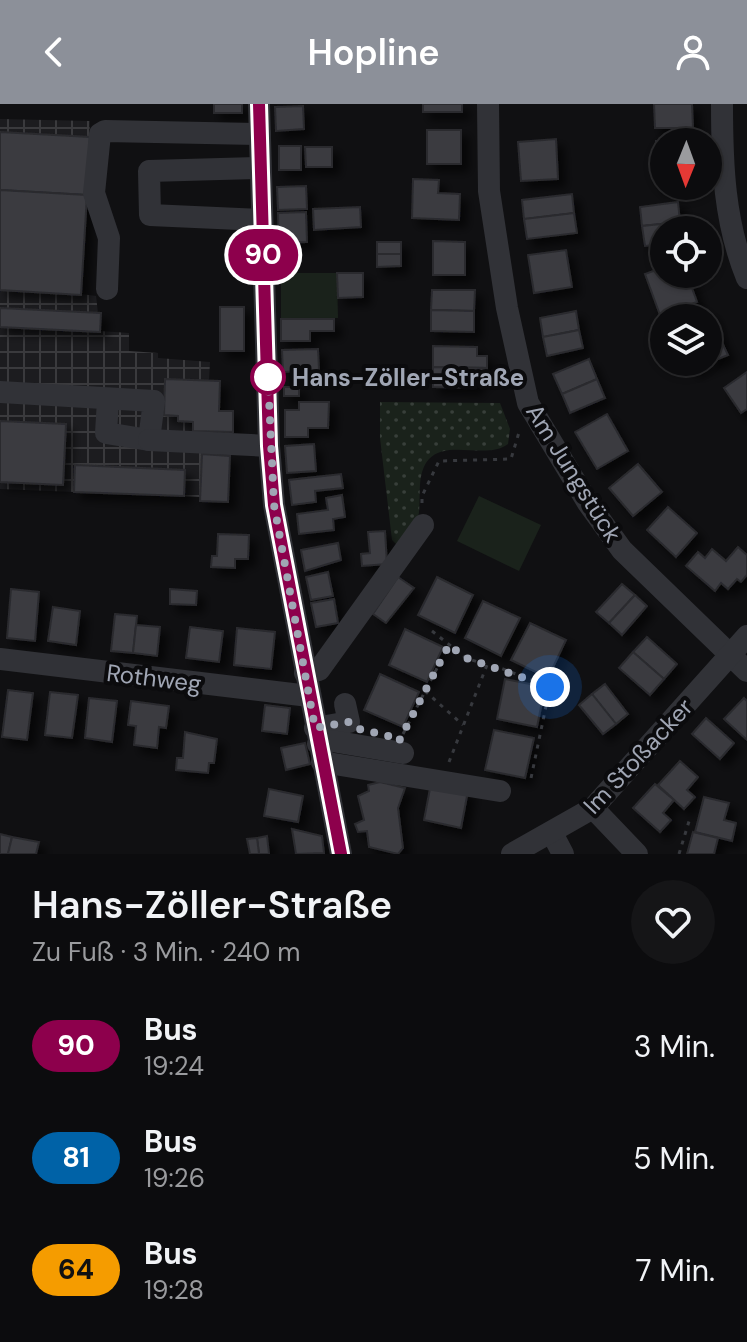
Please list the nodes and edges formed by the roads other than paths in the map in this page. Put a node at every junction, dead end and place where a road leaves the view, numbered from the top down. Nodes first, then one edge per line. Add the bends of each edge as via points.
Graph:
1 (259, 104) edge
2 (488, 104) edge
3 (722, 104) edge
4 (260, 134) junction
5 (260, 168) junction
6 (262, 220) junction
7 (745, 268) edge
8 (107, 289) dead end
9 (0, 392) edge
10 (108, 400) junction
11 (149, 440) junction
12 (269, 446) junction
13 (423, 525) road end
14 (747, 636) edge
15 (0, 659) edge
16 (739, 663) edge
17 (305, 673) junction
18 (309, 696) junction
19 (345, 704) dead end
20 (318, 745) junction
21 (401, 747) road end
22 (500, 791) dead end
23 (593, 808) junction
24 (552, 833) junction
25 (341, 854) edge
26 (512, 854) edge
27 (563, 854) edge
28 (637, 854) edge

1 - 4 street
2 - 16 street, Am Jungstück via 489,191 528,403 622,550
3 - 7 street via 727,206
4 - 5 street
4 - 8 street via 100,134 94,193 109,238
5 - 6 street
5 - 6 street via 149,171 150,215
6 - 12 street
9 - 10 street
10 - 11 street via 106,433
10 - 11 street via 154,401
11 - 12 street
12 - 17 street via 274,505
13 - 17 street via 319,670
14 - 16 street, Im Stoßacker
15 - 18 street, Rothweg
16 - 23 street, Im Stoßacker
17 - 18 street
18 - 20 street
19 - 20 street via 349,722
20 - 21 street via 332,741
20 - 22 street
20 - 25 street
23 - 24 street, Im Stoßacker
23 - 28 street
24 - 26 street, Im Stoßacker
24 - 27 street

